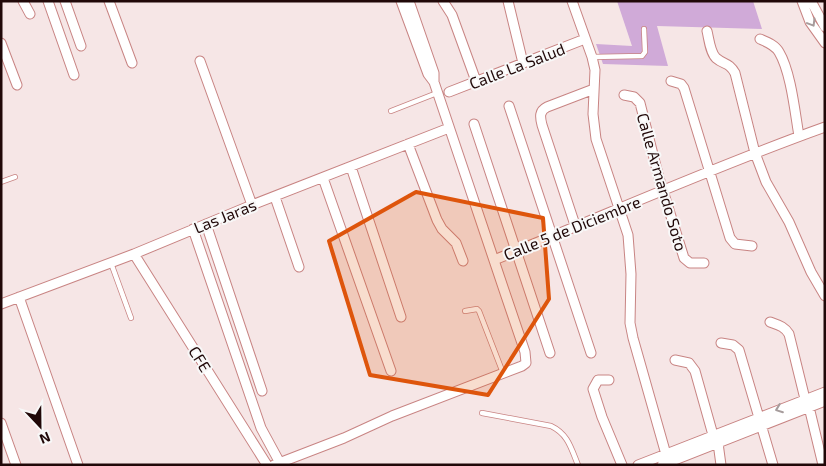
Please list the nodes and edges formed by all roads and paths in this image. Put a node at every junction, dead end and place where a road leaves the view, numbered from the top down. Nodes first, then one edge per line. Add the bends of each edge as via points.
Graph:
1 (23, 1) edge
2 (48, 1) edge
3 (65, 1) edge
4 (109, 1) edge
5 (401, 1) edge
6 (409, 1) edge
7 (443, 1) edge
8 (508, 1) edge
9 (572, 1) edge
10 (809, 3) edge
11 (30, 14) dead end
12 (825, 27) edge
13 (644, 29) dead end
14 (708, 31) dead end
15 (585, 39) junction
16 (760, 39) dead end
17 (1, 43) edge
18 (825, 43) edge
19 (81, 46) dead end
20 (592, 57) junction
21 (200, 61) dead end
22 (132, 63) dead end
23 (524, 63) junction
24 (74, 75) dead end
25 (671, 80) dead end
26 (476, 81) junction
27 (434, 82) junction
28 (18, 85) dead end
29 (594, 89) junction
30 (449, 92) dead end
31 (437, 94) junction
32 (624, 95) dead end
33 (509, 106) dead end
34 (391, 111) dead end
35 (474, 124) dead end
36 (825, 127) edge
37 (449, 128) junction
38 (799, 136) junction
39 (408, 144) junction
40 (756, 153) junction
41 (351, 167) junction
42 (711, 171) junction
43 (15, 176) dead end
44 (323, 178) junction
45 (1, 182) edge
46 (663, 191) junction
47 (276, 197) junction
48 (252, 205) junction
49 (619, 210) junction
50 (206, 224) junction
51 (576, 228) junction
52 (193, 229) junction
53 (552, 237) junction
54 (752, 246) dead end
55 (516, 251) junction
56 (134, 254) junction
57 (462, 260) dead end
58 (494, 260) junction
59 (111, 263) junction
60 (704, 263) dead end
61 (299, 267) dead end
62 (825, 296) edge
63 (19, 297) junction
64 (1, 304) edge
65 (465, 311) dead end
66 (401, 317) dead end
67 (131, 318) dead end
68 (770, 322) dead end
69 (721, 343) dead end
70 (550, 353) dead end
71 (591, 353) dead end
72 (675, 360) dead end
73 (391, 371) dead end
74 (503, 373) junction
75 (609, 380) dead end
76 (262, 390) dead end
77 (825, 392) edge
78 (825, 401) edge
79 (807, 403) junction
80 (482, 413) dead end
81 (760, 422) junction
82 (1, 423) edge
83 (716, 439) junction
84 (666, 461) edge
85 (277, 464) edge
86 (16, 465) edge
87 (78, 465) edge
88 (267, 465) edge
89 (578, 465) edge
90 (622, 465) edge
91 (638, 465) edge
92 (721, 465) edge
93 (773, 465) edge
94 (823, 465) edge

1 - 11 street
2 - 24 street
3 - 19 street
4 - 22 street
5 - 27 street, Calle 5 de Diciembre via 428,74
6 - 27 street, Calle 5 de Diciembre via 434,73
7 - 26 street via 452,15
8 - 23 street
9 - 15 street
10 - 12 street
10 -> 18 street via 810,22
13 - 20 lane via 645,52 642,56
14 - 40 street via 713,54 735,73
15 - 20 street
15 - 23 street, Calle La Salud
16 - 38 street via 780,54
17 - 28 street
20 - 29 street
21 - 48 street
23 - 26 street, Calle La Salud
25 - 42 street via 684,88
26 - 30 street, Calle La Salud
27 - 31 street, Calle 5 de Diciembre
29 - 49 street via 595,133
29 - 51 street via 547,107 540,118
31 - 34 lane
31 - 37 street, Calle 5 de Diciembre
32 - 46 street, Calle Armando Soto via 634,97 640,104
33 - 53 street
35 - 55 street
36 - 38 street, Calle 5 de Diciembre
37 - 39 street, Las Jaras
37 - 58 street, Calle 5 de Diciembre
38 - 40 street, Calle 5 de Diciembre
39 - 41 street, Las Jaras
39 - 57 street via 437,220 456,243
40 - 42 street, Calle 5 de Diciembre
40 - 62 street via 766,182
41 - 44 street, Las Jaras
41 - 66 street
42 - 46 street, Calle 5 de Diciembre
42 - 54 street via 732,242
43 - 45 lane
44 - 47 street, Las Jaras
44 - 73 street
46 - 49 street, Calle 5 de Diciembre
46 - 60 street, Calle Armando Soto via 684,258 690,263
47 - 48 street, Las Jaras
47 - 61 street
48 - 50 street, Las Jaras
49 - 51 street, Calle 5 de Diciembre
49 - 84 street via 630,252 632,338
50 - 52 street, Las Jaras
50 - 76 street
51 - 53 street, Calle 5 de Diciembre
52 - 56 street, Las Jaras
52 - 85 street
53 - 55 street, Calle 5 de Diciembre
53 - 71 street
55 - 58 street, Calle 5 de Diciembre
55 - 70 street
56 - 59 street, Las Jaras
56 - 88 street, CFE
58 - 74 street via 526,358 525,364
59 - 63 street, Las Jaras
59 - 67 lane
63 - 64 street, Las Jaras
63 - 87 street
65 - 74 lane via 479,311
68 - 79 street via 786,329 789,334
69 - 81 street via 739,350
72 - 83 street via 689,363 695,371
74 - 85 street
75 - 90 street via 598,380 593,389
77 - 79 street
78 - 79 street
79 - 81 street
79 - 94 street
80 - 89 lane via 558,429 565,436
81 - 83 street
81 - 93 street
82 - 86 street
83 - 84 street
83 - 92 street
84 - 91 street

